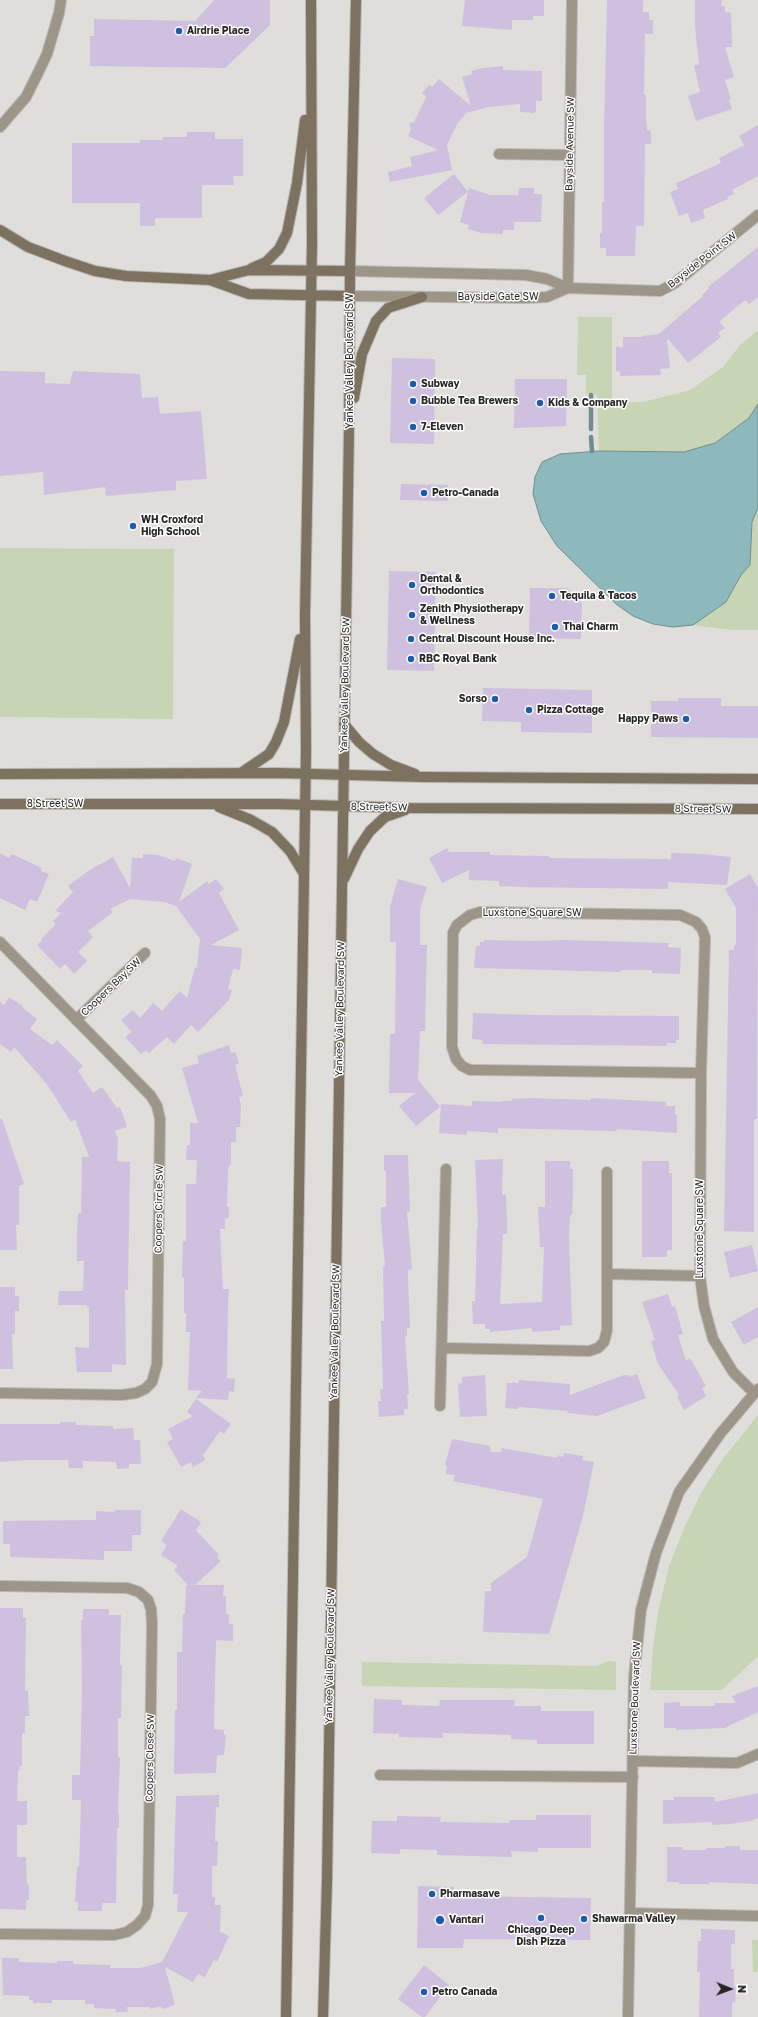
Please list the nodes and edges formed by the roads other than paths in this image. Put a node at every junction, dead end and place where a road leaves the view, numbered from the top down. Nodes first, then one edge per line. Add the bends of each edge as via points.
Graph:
1 (61, 0) edge
2 (311, 0) edge
3 (356, 0) edge
4 (572, 0) edge
5 (310, 83) junction
6 (0, 127) edge
7 (498, 154) dead end
8 (570, 155) junction
9 (758, 216) edge
10 (0, 230) edge
11 (249, 270) junction
12 (311, 271) junction
13 (350, 271) junction
14 (210, 280) junction
15 (568, 288) junction
16 (310, 295) junction
17 (350, 296) junction
18 (422, 297) junction
19 (349, 426) junction
20 (305, 616) junction
21 (344, 724) junction
22 (241, 773) junction
23 (0, 774) edge
24 (306, 774) junction
25 (344, 775) junction
26 (422, 777) junction
27 (758, 779) edge
28 (0, 804) edge
29 (214, 804) junction
30 (305, 805) junction
31 (343, 806) junction
32 (410, 808) junction
33 (758, 809) edge
34 (304, 874) junction
35 (343, 883) junction
36 (0, 942) edge
37 (145, 954) dead end
38 (76, 1020) junction
39 (701, 1073) junction
40 (446, 1169) dead end
41 (607, 1172) dead end
42 (608, 1274) junction
43 (700, 1276) junction
44 (442, 1348) junction
45 (756, 1391) edge
46 (0, 1393) edge
47 (440, 1406) dead end
48 (0, 1586) edge
49 (758, 1754) edge
50 (633, 1761) junction
51 (380, 1775) dead end
52 (633, 1777) junction
53 (630, 1913) junction
54 (758, 1916) edge
55 (0, 1934) edge
56 (286, 2017) edge
57 (323, 2017) edge
58 (628, 2017) edge

1 - 6 street via 60,13 47,54 37,75 26,97
2 - 5 main road
3 - 13 main road, Yankee Valley Boulevard SW
4 - 8 street, Bayside Avenue SW
5 - 11 main road via 297,183 287,233 280,249 266,262
5 - 12 main road
7 - 8 street
8 - 15 street, Bayside Avenue SW
9 - 15 street, Bayside Point SW via 668,288 653,292
10 - 14 main road via 28,247 95,271 126,276
11 - 12 main road
11 - 14 main road
12 - 13 main road
12 - 16 main road
13 - 15 street, Bayside Gate SW via 526,275 547,279
13 - 17 main road, Yankee Valley Boulevard SW
14 - 16 main road via 249,294
15 - 18 street, Bayside Gate SW via 547,297
16 - 17 main road
16 - 20 main road
17 - 18 street, Bayside Gate SW
17 - 19 main road, Yankee Valley Boulevard SW
18 - 19 main road via 388,308 376,321 362,354
19 - 21 main road, Yankee Valley Boulevard SW
20 - 22 main road via 284,722 269,754
20 - 24 main road
21 - 25 main road, Yankee Valley Boulevard SW
21 - 26 main road via 373,754 391,765
22 - 23 main road
22 - 24 main road
24 - 25 main road
24 - 30 main road
25 - 26 main road
25 - 31 main road, Yankee Valley Boulevard SW
26 - 27 main road
28 - 29 main road, 8 Street SW
29 - 30 main road, 8 Street SW
29 - 34 main road via 272,832 290,851
30 - 31 main road, 8 Street SW
30 - 34 main road
31 - 32 main road, 8 Street SW
31 - 35 main road, Yankee Valley Boulevard SW
32 - 33 main road, 8 Street SW
32 - 35 main road via 385,817 370,831 358,849
34 - 56 main road
35 - 57 main road, Yankee Valley Boulevard SW
36 - 38 street, Coopers Circle SW
37 - 38 street, Coopers Bay SW
38 - 46 street, Coopers Circle SW via 158,1106 160,1130 155,1376 145,1389 122,1395
39 - 39 street, Luxstone Square SW via 476,1070 462,1066 456,1059 452,1047 453,933 457,925 462,919 480,912 680,915 696,922 705,937
39 - 43 street, Luxstone Square SW
40 - 44 street
41 - 42 street
42 - 43 street
42 - 44 street via 607,1330 604,1342 598,1348 589,1351
43 - 45 street, Luxstone Square SW via 704,1306 713,1339 733,1372
44 - 47 street
45 - 50 street, Luxstone Boulevard SW via 720,1434 679,1492 656,1553 641,1610 636,1645
48 - 55 street, Coopers Close SW via 127,1588 139,1592 148,1600 152,1609 148,1905 145,1916 127,1932 114,1935
49 - 50 street via 737,1763
50 - 52 street, Luxstone Boulevard SW
51 - 52 street
52 - 53 street, Luxstone Boulevard SW
53 - 54 street
53 - 58 street, Luxstone Boulevard SW

